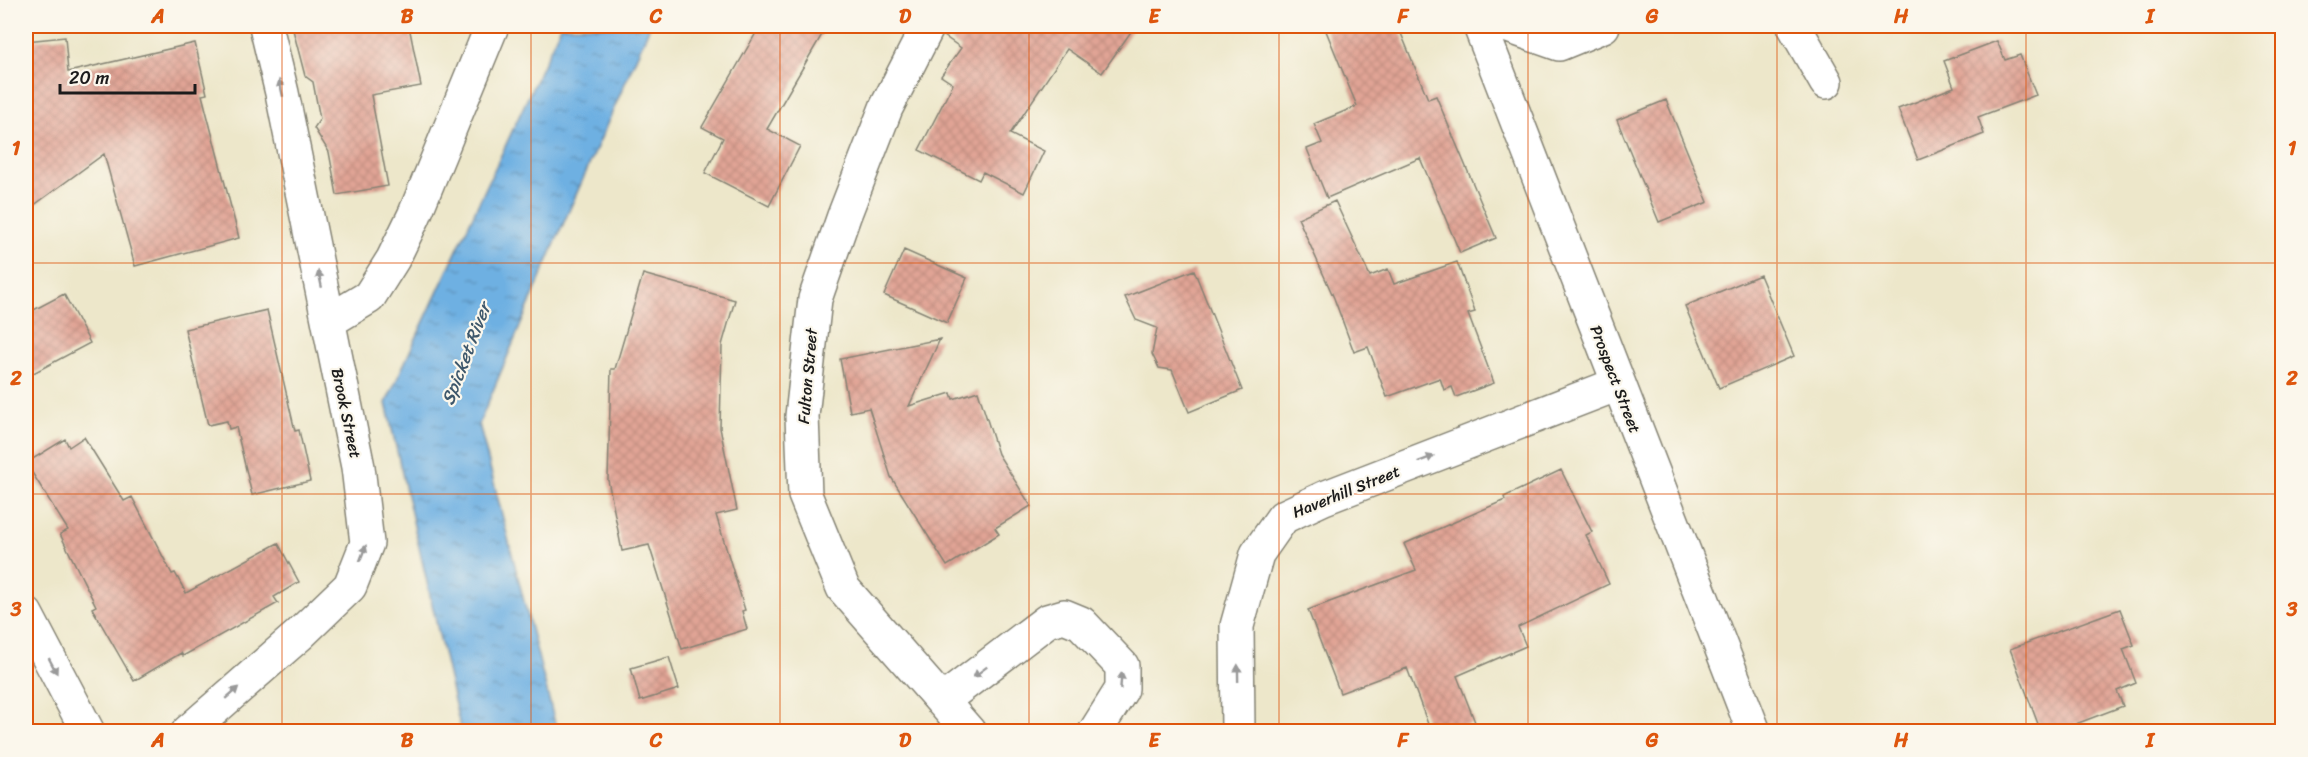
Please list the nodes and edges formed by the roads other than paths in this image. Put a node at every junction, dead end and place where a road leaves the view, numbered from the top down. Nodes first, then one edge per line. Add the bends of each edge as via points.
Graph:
1 (266, 26) edge
2 (492, 26) edge
3 (928, 26) edge
4 (1480, 26) edge
5 (1508, 26) edge
6 (1604, 26) edge
7 (1794, 26) edge
8 (1826, 82) dead end
9 (329, 321) junction
10 (1618, 384) junction
11 (26, 614) edge
12 (942, 701) junction
13 (88, 732) edge
14 (188, 732) edge
15 (969, 732) edge
16 (1095, 732) edge
17 (1238, 732) edge
18 (1754, 732) edge

9 -> 1 street, Brook Street
2 - 9 street via 393,259 369,297
3 - 12 street, Fulton Street via 886,108 815,299 802,416 805,495 843,588
4 - 10 street, Prospect Street
5 - 6 street via 1559,44
7 - 8 street
14 -> 9 street, Brook Street via 350,586 367,543 358,467
17 -> 10 street, Haverhill Street via 1237,626 1257,554 1283,517
10 - 18 street, Prospect Street
11 -> 13 street
12 - 15 street, Fulton Street
16 -> 12 street via 1122,689 1122,666 1081,623 1064,616 1047,621

